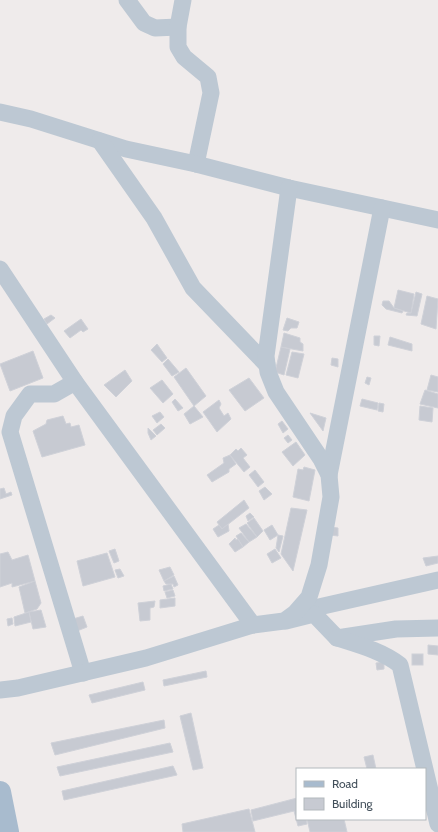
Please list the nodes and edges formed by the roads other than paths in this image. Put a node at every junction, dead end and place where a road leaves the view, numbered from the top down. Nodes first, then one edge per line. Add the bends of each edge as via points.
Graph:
1 (127, 0) edge
2 (183, 0) edge
3 (178, 27) junction
4 (0, 112) edge
5 (100, 140) junction
6 (196, 164) junction
7 (289, 188) junction
8 (382, 208) junction
9 (438, 220) edge
10 (0, 269) edge
11 (267, 365) junction
12 (75, 382) junction
13 (329, 475) junction
14 (438, 580) edge
15 (289, 617) junction
16 (253, 625) junction
17 (438, 628) edge
18 (337, 638) junction
19 (83, 673) junction
20 (0, 690) edge
21 (425, 768) edge
22 (426, 774) edge
23 (0, 792) edge
24 (438, 824) edge
25 (8, 832) edge

1 - 3 street via 144,23 155,28
2 - 3 street
3 - 6 street via 178,47 184,57 208,77 211,93
4 - 5 street
5 - 6 street
5 - 11 street via 154,218 193,288
6 - 7 street
7 - 8 street
7 - 11 street via 275,282
8 - 9 street
8 - 13 street
10 - 12 street
11 - 13 street via 276,392
12 - 16 street
12 - 19 street via 54,394 30,394 14,416 10,432
13 - 15 street via 331,497 319,565 309,597
14 - 15 street
15 - 16 street
15 - 18 street via 314,614
16 - 19 street via 146,658
17 - 18 street via 396,629
18 - 21 street via 368,648 400,665
19 - 20 street
22 - 24 street
23 - 25 main road

